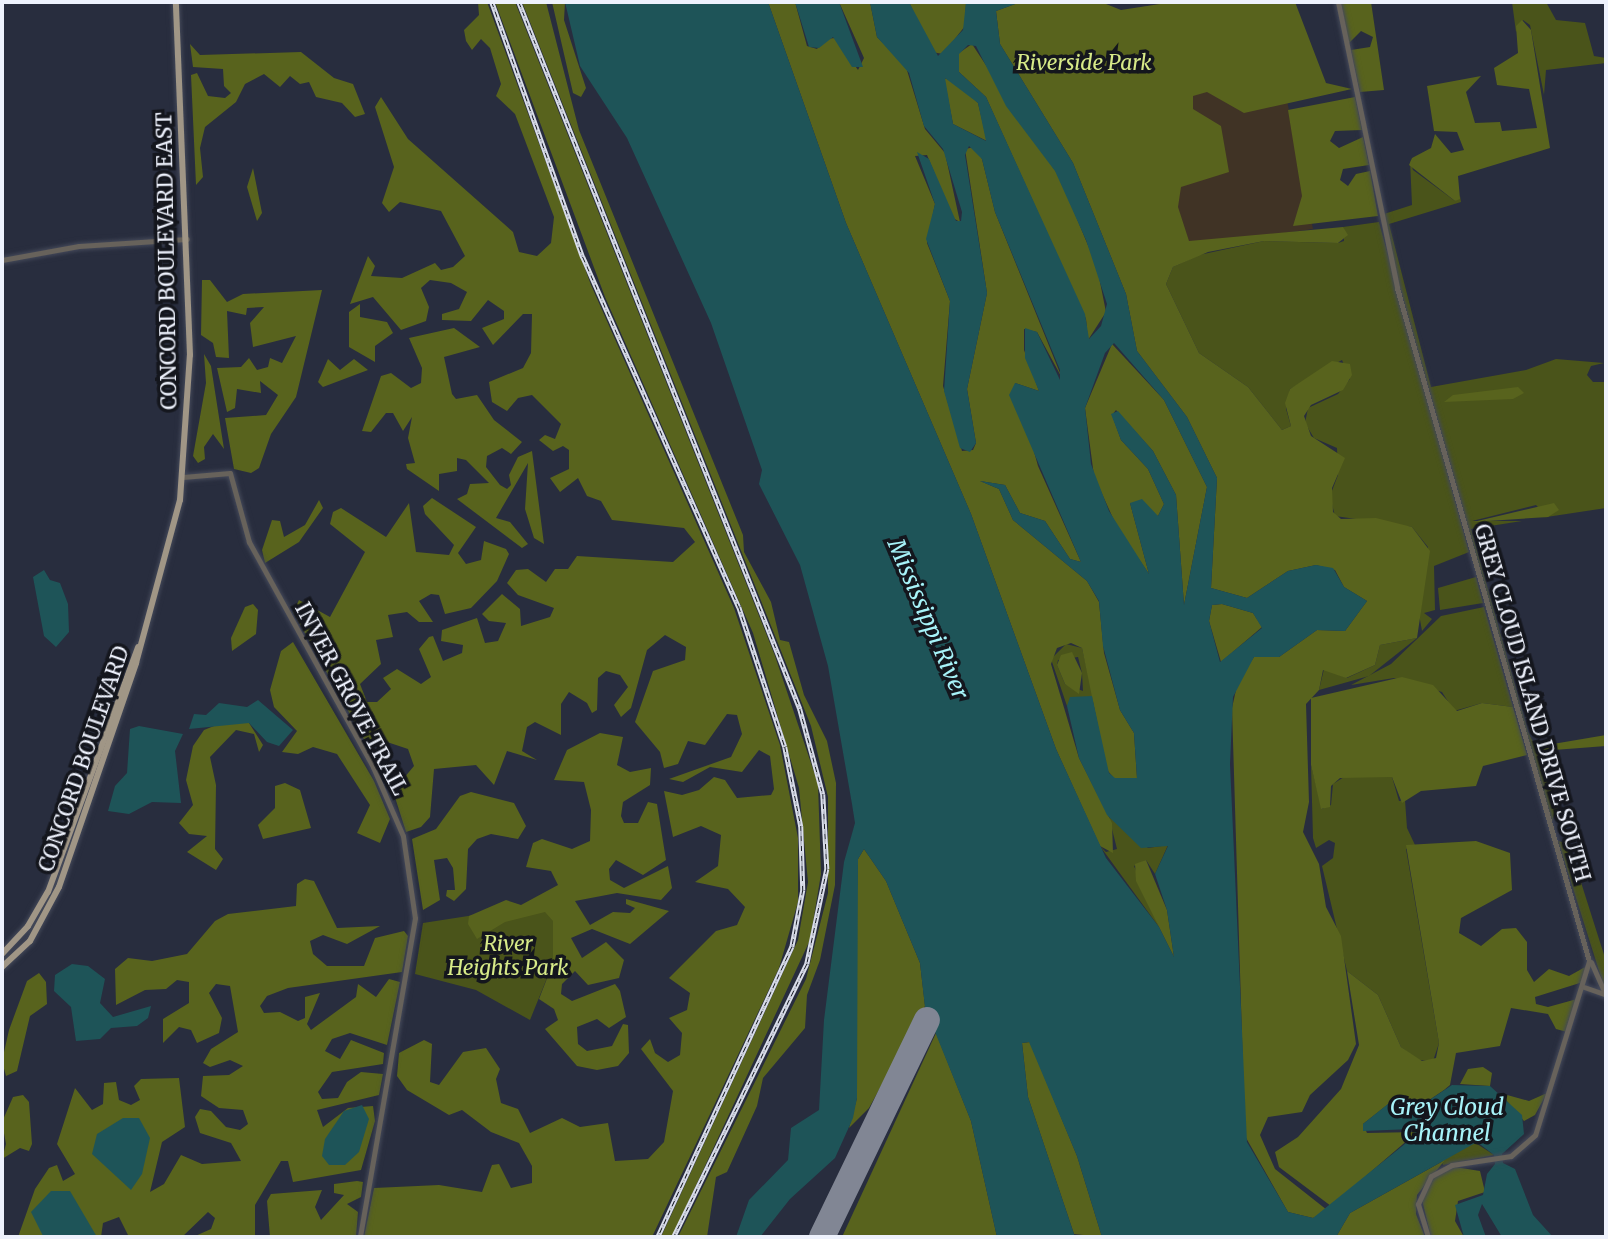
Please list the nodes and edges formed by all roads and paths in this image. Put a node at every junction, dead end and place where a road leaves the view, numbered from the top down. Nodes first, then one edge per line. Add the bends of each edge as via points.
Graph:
1 (176, 2) edge
2 (1338, 2) edge
3 (187, 239) junction
4 (2, 260) edge
5 (183, 477) junction
6 (142, 639) junction
7 (1585, 939) junction
8 (2, 954) edge
9 (2, 967) edge
10 (1584, 986) junction
11 (1606, 996) edge
12 (360, 1237) edge
13 (1428, 1237) edge

1 - 3 main road, CONCORD BOULEVARD EAST
2 - 7 street, GREY CLOUD ISLAND DRIVE SOUTH via 1402,305
3 - 4 street via 79,246
3 - 5 main road, CONCORD BOULEVARD EAST via 190,378
5 - 6 main road, CONCORD BOULEVARD EAST
5 - 12 street, INVER GROVE TRAIL via 230,473 249,542 373,767 391,804 408,866 415,918
6 - 8 main road, CONCORD BOULEVARD via 48,892 28,926
6 - 9 main road, CONCORD BOULEVARD via 51,906 30,941
7 - 10 street, GREY CLOUD ISLAND DRIVE SOUTH via 1589,966
7 - 11 street
10 - 11 street
10 - 13 street, GREY CLOUD ISLAND DRIVE SOUTH via 1536,1133 1521,1150 1502,1158 1449,1165 1427,1180 1418,1208

